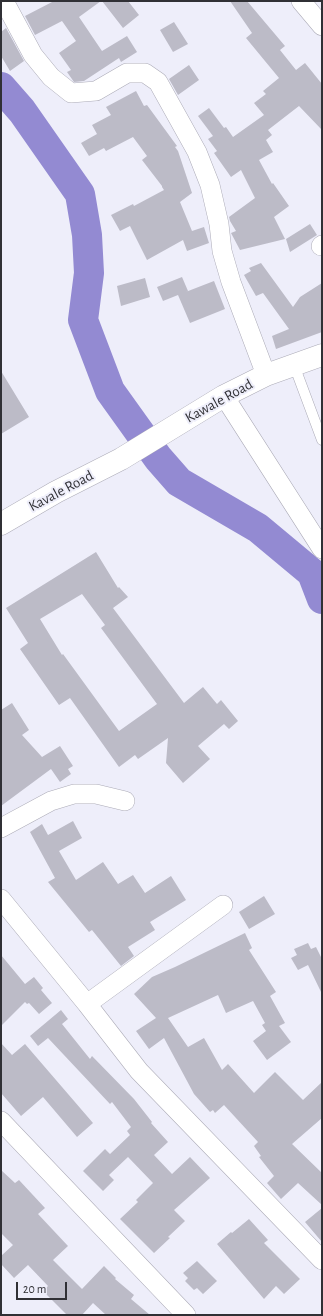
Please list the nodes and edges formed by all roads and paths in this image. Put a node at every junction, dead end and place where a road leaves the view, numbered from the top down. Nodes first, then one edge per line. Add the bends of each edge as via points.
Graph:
1 (4, 1) edge
2 (301, 1) edge
3 (322, 26) edge
4 (322, 354) edge
5 (294, 365) junction
6 (266, 375) junction
7 (224, 396) junction
8 (322, 440) edge
9 (121, 459) joint
10 (1, 524) edge
11 (322, 549) edge
12 (125, 801) dead end
13 (1, 828) edge
14 (1, 899) edge
15 (223, 905) dead end
16 (87, 1004) junction
17 (1, 1121) edge
18 (322, 1260) edge
19 (186, 1315) edge

1 - 6 street via 33,55 51,77 71,93 96,91 127,73 145,73 158,82 197,152 210,185 222,251
2 - 3 street
4 - 5 street, Kawale Road
5 - 6 street, Kawale Road
5 - 8 lane
6 - 7 street, Kawale Road
7 - 9 street, Kawale Road
7 - 11 street
9 - 10 street, Kavale Road
12 - 13 street via 96,794 74,794 51,801
14 - 16 street
15 - 16 street
16 - 18 street via 139,1070
17 - 19 street

